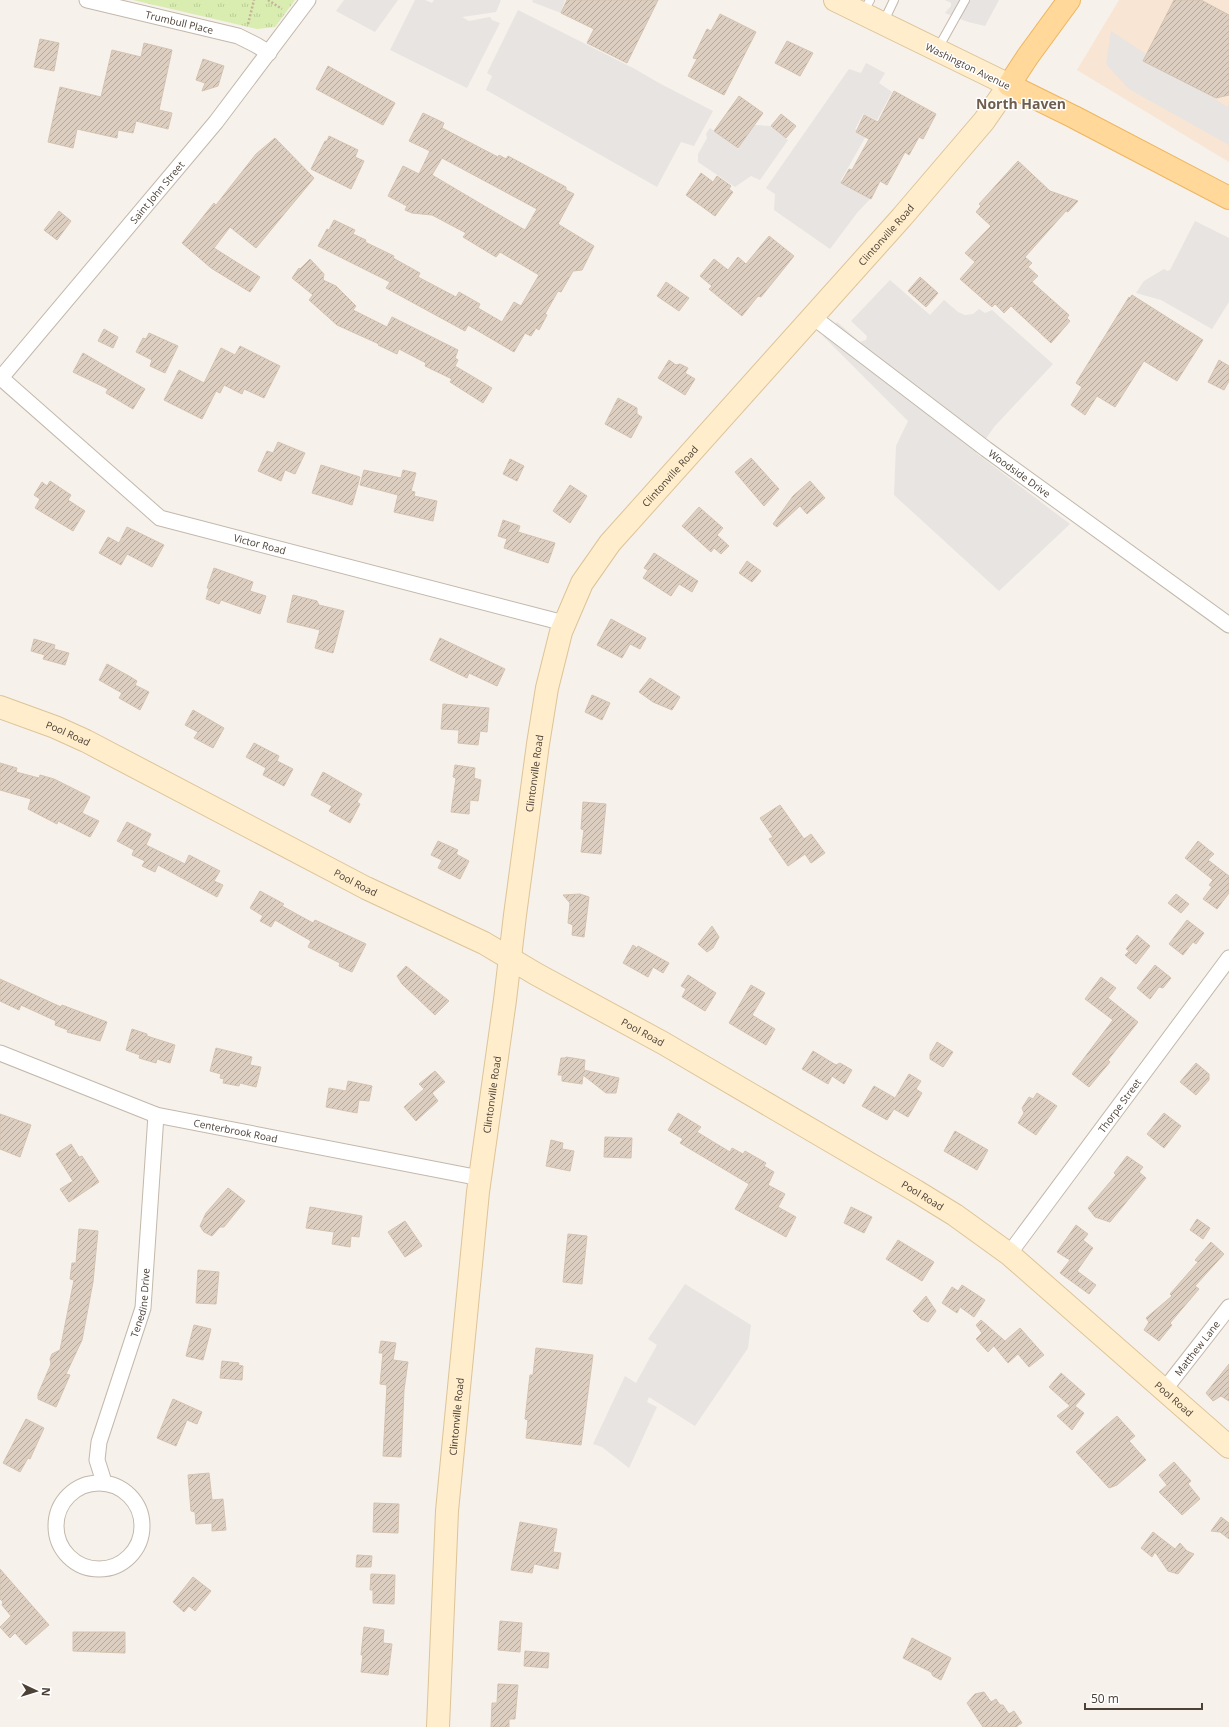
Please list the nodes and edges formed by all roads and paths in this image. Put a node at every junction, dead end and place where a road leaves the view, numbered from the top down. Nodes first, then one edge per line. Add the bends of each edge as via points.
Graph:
1 (87, 0) edge
2 (254, 0) edge
3 (268, 0) edge
4 (308, 0) edge
5 (836, 0) edge
6 (894, 0) edge
7 (965, 0) edge
8 (1069, 0) edge
9 (866, 7) edge
10 (282, 9) dead end
11 (883, 24) junction
12 (248, 25) dead end
13 (936, 51) junction
14 (269, 53) junction
15 (1009, 85) junction
16 (1229, 198) edge
17 (813, 317) junction
18 (1, 378) edge
19 (564, 623) junction
20 (1229, 625) edge
21 (0, 707) edge
22 (510, 958) junction
23 (1229, 958) edge
24 (0, 1053) edge
25 (156, 1116) junction
26 (480, 1178) junction
27 (1009, 1254) junction
28 (1229, 1307) edge
29 (1164, 1389) junction
30 (1229, 1447) edge
31 (104, 1482) junction
32 (438, 1727) edge

1 - 14 street, Trumbull Place via 238,36
2 - 12 path
3 - 10 path
4 - 14 street, Saint John Street
5 - 9 main road, Washington Avenue
6 - 11 lane
7 - 13 lane
8 - 15 main road, Clintonville Road
9 - 11 main road, Washington Avenue
11 - 13 main road, Washington Avenue
13 - 15 main road, Washington Avenue
14 - 18 street, Saint John Street via 216,122
15 - 16 main road, Washington Avenue
15 - 17 main road, Clintonville Road via 988,116 944,169
17 - 19 main road, Clintonville Road via 610,543 582,583
17 - 20 street, Woodside Drive via 986,449
18 - 19 street, Victor Road via 160,518
19 - 22 main road, Clintonville Road via 547,688
21 - 22 main road, Pool Road via 86,741 366,888 484,943
22 - 26 main road, Clintonville Road
22 - 27 main road, Pool Road via 663,1043 916,1191 956,1215
23 - 27 street, Thorpe Street
24 - 25 street, Centerbrook Road
25 - 26 street, Centerbrook Road
25 - 31 street, Tenedine Drive via 143,1308 99,1442 97,1460
26 - 32 main road, Clintonville Road via 447,1511
27 - 29 main road, Pool Road
28 - 29 street, Matthew Lane
29 - 30 main road, Pool Road
31 - 31 street via 118,1486 129,1494 142,1518 142,1532 138,1545 119,1565 106,1569 92,1569 79,1565 62,1550 57,1540 56,1518 59,1507 73,1490 93,1482

